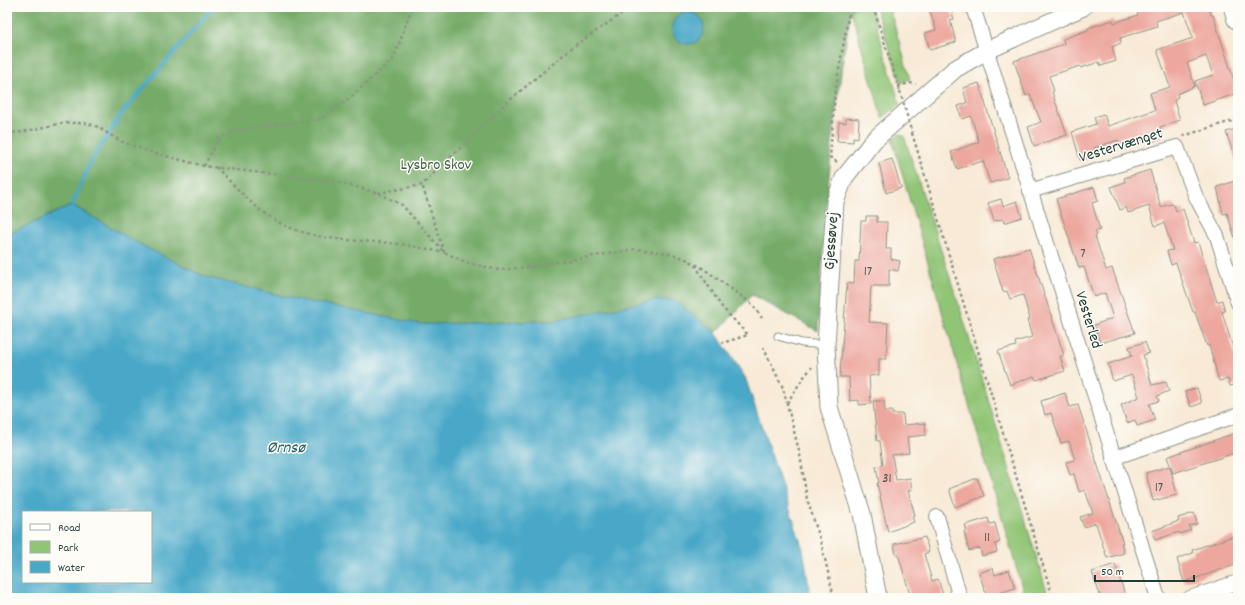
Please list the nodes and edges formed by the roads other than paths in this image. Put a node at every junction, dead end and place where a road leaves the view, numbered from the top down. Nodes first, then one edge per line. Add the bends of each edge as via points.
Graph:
1 (973, 7) edge
2 (1083, 7) edge
3 (1235, 7) edge
4 (1238, 18) edge
5 (986, 51) junction
6 (1030, 191) junction
7 (1238, 303) edge
8 (778, 336) dead end
9 (826, 352) junction
10 (1238, 415) edge
11 (1113, 458) junction
12 (937, 517) dead end
13 (1238, 582) edge
14 (878, 598) edge
15 (960, 598) edge
16 (1158, 598) edge
17 (1190, 598) edge

1 - 5 street, Vesterled
2 - 5 street, Gjessøvej
3 - 4 main road
5 - 6 street, Vesterled
5 - 9 street, Gjessøvej via 956,69 912,106 874,140 844,178 835,202
6 - 7 street, Vestervænget via 1176,147 1196,197 1217,236
6 - 11 street, Vesterled
8 - 9 lane
9 - 14 street, Gjessøvej via 829,407 862,514
10 - 11 street
11 - 16 street, Vesterled
12 - 15 street
13 - 17 street

